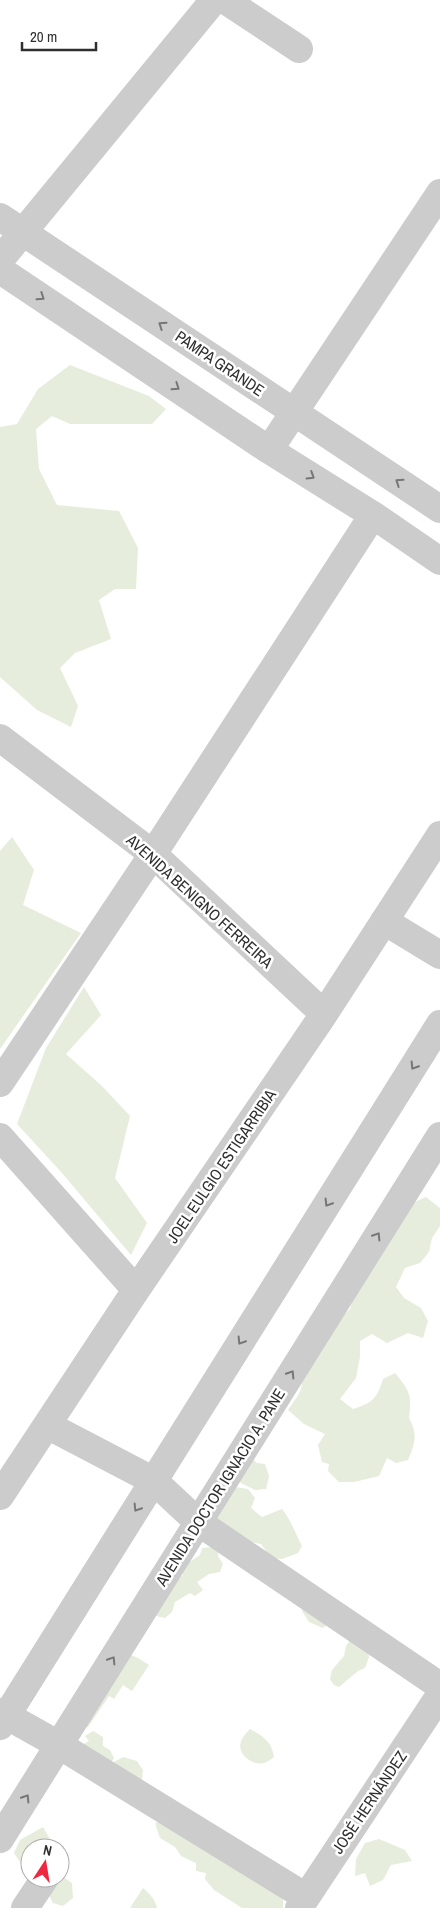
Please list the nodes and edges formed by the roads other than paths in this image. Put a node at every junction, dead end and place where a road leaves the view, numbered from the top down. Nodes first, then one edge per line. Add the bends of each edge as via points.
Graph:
1 (214, 0) edge
2 (225, 0) edge
3 (298, 49) dead end
4 (440, 193) edge
5 (0, 217) edge
6 (23, 232) junction
7 (0, 260) edge
8 (0, 270) edge
9 (294, 412) junction
10 (269, 450) junction
11 (440, 509) edge
12 (373, 515) junction
13 (440, 562) edge
14 (0, 738) edge
15 (440, 835) edge
16 (153, 854) junction
17 (384, 921) junction
18 (440, 955) edge
19 (324, 1014) junction
20 (440, 1024) edge
21 (0, 1082) edge
22 (440, 1136) edge
23 (0, 1137) edge
24 (136, 1290) junction
25 (47, 1425) junction
26 (154, 1481) junction
27 (0, 1496) edge
28 (198, 1522) junction
29 (440, 1686) edge
30 (440, 1695) edge
31 (2, 1718) edge
32 (59, 1745) junction
33 (0, 1839) edge
34 (38, 1888) edge
35 (302, 1903) edge
36 (25, 1908) edge

1 - 6 street
2 - 3 street
4 - 9 street
5 - 6 street, PAMPA GRANDE
6 - 7 street
9 -> 6 street, PAMPA GRANDE
8 -> 10 street
9 - 10 street
11 -> 9 street, PAMPA GRANDE
10 -> 12 street
12 - 13 street
12 - 16 street
14 - 16 street, AVENIDA BENIGNO FERREIRA
15 - 17 street, JOEL EULGIO ESTIGARRIBIA
16 - 19 street, AVENIDA BENIGNO FERREIRA
16 - 21 street
17 - 18 street
17 - 19 street, JOEL EULGIO ESTIGARRIBIA
19 - 24 street, JOEL EULGIO ESTIGARRIBIA
20 -> 26 street
28 -> 22 street, AVENIDA DOCTOR IGNACIO A. PANE
23 - 24 street
24 - 25 street, JOEL EULGIO ESTIGARRIBIA
25 - 26 street
25 - 27 street, JOEL EULGIO ESTIGARRIBIA
26 - 28 street
26 -> 31 street
28 - 29 street
32 -> 28 street, AVENIDA DOCTOR IGNACIO A. PANE
30 - 35 street, JOSÉ HERNÁNDEZ
31 - 32 street
33 -> 32 street, AVENIDA DOCTOR IGNACIO A. PANE
32 - 35 street
34 - 36 street

